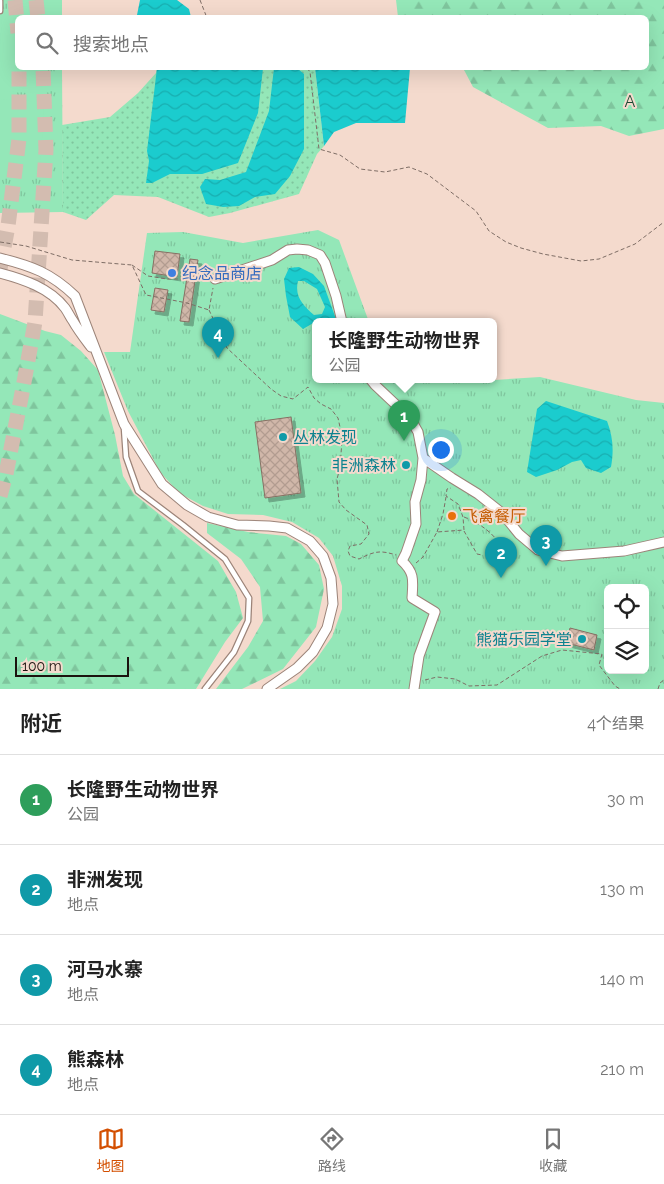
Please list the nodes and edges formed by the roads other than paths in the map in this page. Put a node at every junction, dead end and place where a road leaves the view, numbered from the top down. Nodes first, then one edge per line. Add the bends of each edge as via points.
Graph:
1 (0, 1) edge
2 (0, 11) edge
3 (0, 258) edge
4 (0, 273) edge
5 (215, 279) road end
6 (341, 318) edge
7 (98, 357) junction
8 (373, 383) edge
9 (124, 424) junction
10 (422, 458) junction
11 (664, 542) edge
12 (414, 686) edge
13 (206, 689) edge
14 (267, 689) edge

1 - 2 lane
3 - 7 street via 44,272 75,296
4 - 7 street via 24,280 52,295
5 - 6 street via 272,260 288,250 308,250 320,255 324,263
7 - 9 street
8 - 10 street via 410,418 418,432
9 - 13 lane via 126,457 138,491 225,559 250,598 248,621 234,652
9 - 14 street via 162,484 187,505 208,517 236,525 287,528 310,540 323,556 331,578 333,604 327,628 313,652
10 - 11 street via 502,513 518,534 538,550 562,556 624,551
10 - 12 street via 415,502 416,524 402,561 410,568 412,598 435,612 419,656

